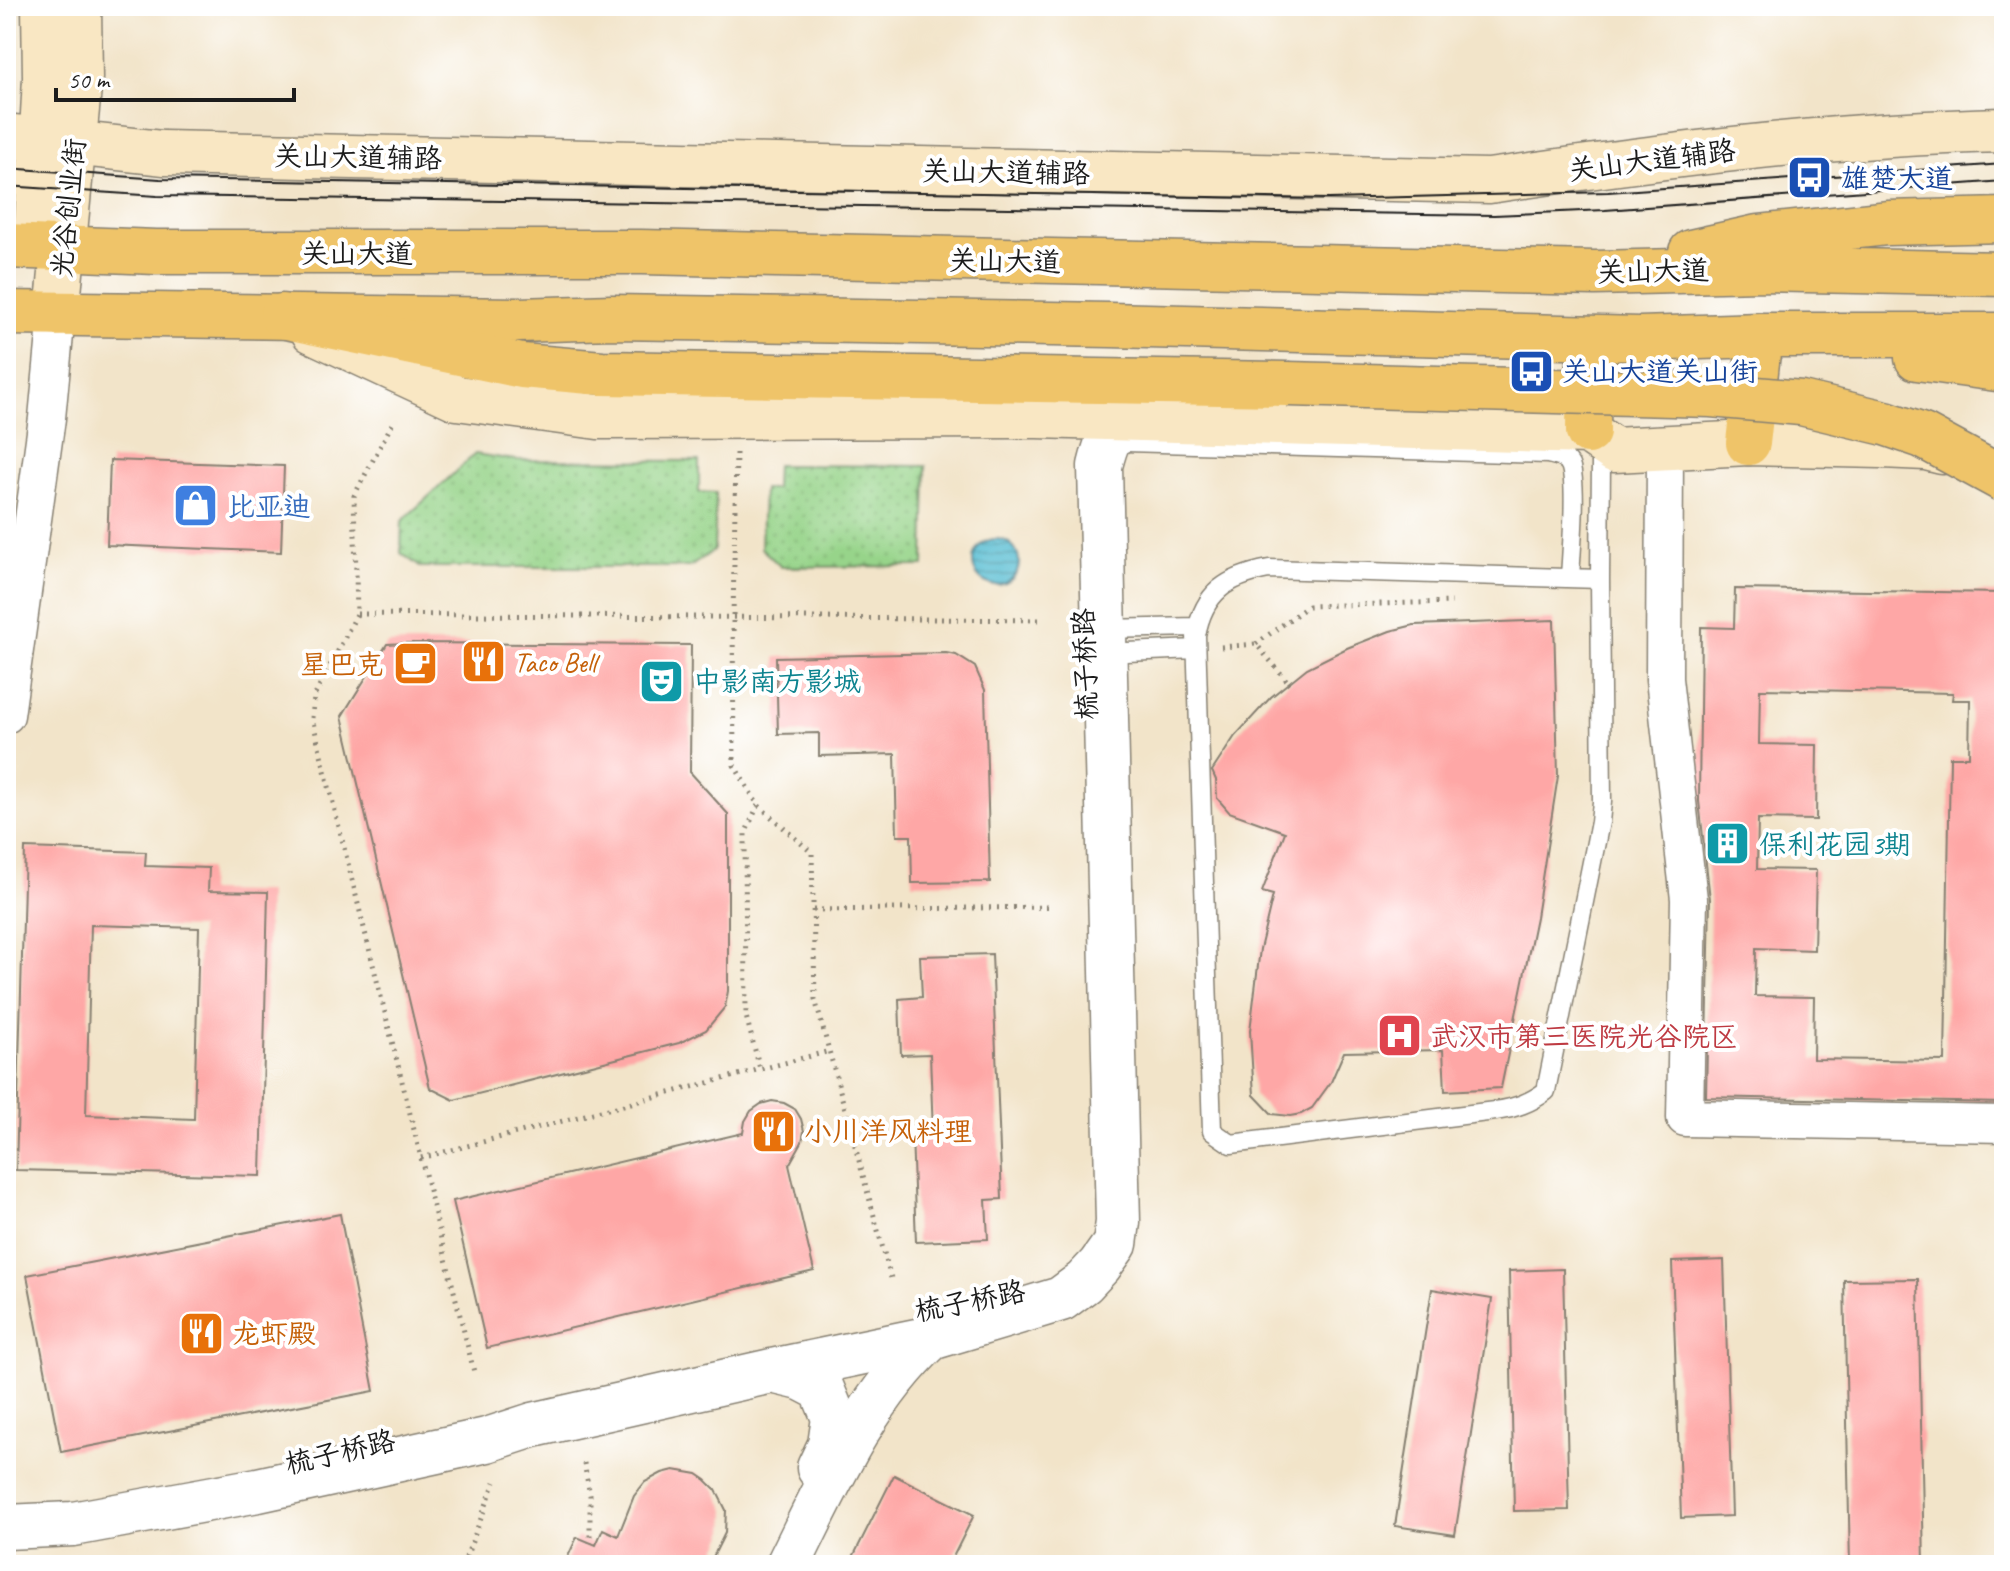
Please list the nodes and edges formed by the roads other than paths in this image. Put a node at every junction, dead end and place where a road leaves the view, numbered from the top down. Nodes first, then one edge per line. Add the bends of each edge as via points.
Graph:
1 (44, 6) edge
2 (79, 6) edge
3 (2004, 130) edge
4 (40, 140) edge
5 (2004, 220) edge
6 (35, 247) edge
7 (1595, 273) junction
8 (2004, 274) edge
9 (32, 313) edge
10 (282, 316) junction
11 (1760, 335) junction
12 (2004, 335) edge
13 (1590, 338) junction
14 (2004, 370) edge
15 (1037, 416) junction
16 (1148, 420) junction
17 (1100, 440) junction
18 (1601, 441) junction
19 (1748, 443) junction
20 (1665, 447) junction
21 (2004, 469) edge
22 (2004, 480) edge
23 (6, 576) edge
24 (1570, 578) junction
25 (1600, 579) junction
26 (1197, 627) junction
27 (1084, 637) junction
28 (1196, 649) junction
29 (6, 715) edge
30 (2004, 1124) edge
31 (931, 1338) junction
32 (772, 1371) junction
33 (6, 1514) edge
34 (6, 1527) edge
35 (769, 1565) edge
36 (788, 1565) edge

1 - 4 main road, 光谷创业街
2 - 4 main road, 光谷创业街 via 80,78
3 - 4 main road, 关山大道辅路 via 1913,132 1652,158 1489,181 163,153
4 - 6 main road, 光谷创业街
5 - 7 main road via 1888,223 1758,237
6 - 7 main road, 关山大道 via 641,252
6 - 9 main road, 光谷创业街
7 - 8 main road, 关山大道 via 1761,269
9 - 10 main road
9 - 23 street
9 - 29 street via 47,418
10 - 13 main road via 1095,325
10 - 15 main road via 457,398 598,417
10 - 22 main road, bridge via 522,366 602,373 1288,384 1711,395 1801,403 1923,436
11 - 12 main road
11 - 13 main road
11 - 14 main road
11 - 19 main road
13 - 18 main road
15 - 16 main road
15 - 27 street, 梳子桥路 via 1060,425 1071,438 1077,459
16 - 17 street
16 - 18 main road
17 - 24 lane via 1548,454 1570,466
17 - 27 street
18 - 20 main road
18 - 25 lane
19 - 20 main road
19 - 21 main road via 1926,448
20 - 30 street via 1664,679 1689,899 1685,1118
24 - 25 lane
24 - 26 lane via 1269,569 1247,573 1211,596
25 - 28 lane via 1600,822 1546,1091 1517,1107 1231,1144 1212,1131
26 - 27 lane
26 - 28 lane
27 - 28 lane
27 - 31 street, 梳子桥路 via 1118,1193 1115,1244 1084,1282 1061,1299
27 - 33 street, 梳子桥路 via 1100,1199 1090,1241 1061,1274 1024,1292 526,1400 483,1418 256,1472
31 - 32 street, 梳子桥路
31 - 36 street via 908,1360 852,1436
32 - 34 street, 梳子桥路 via 258,1490 73,1524
32 - 35 street via 822,1389 834,1418 830,1445

